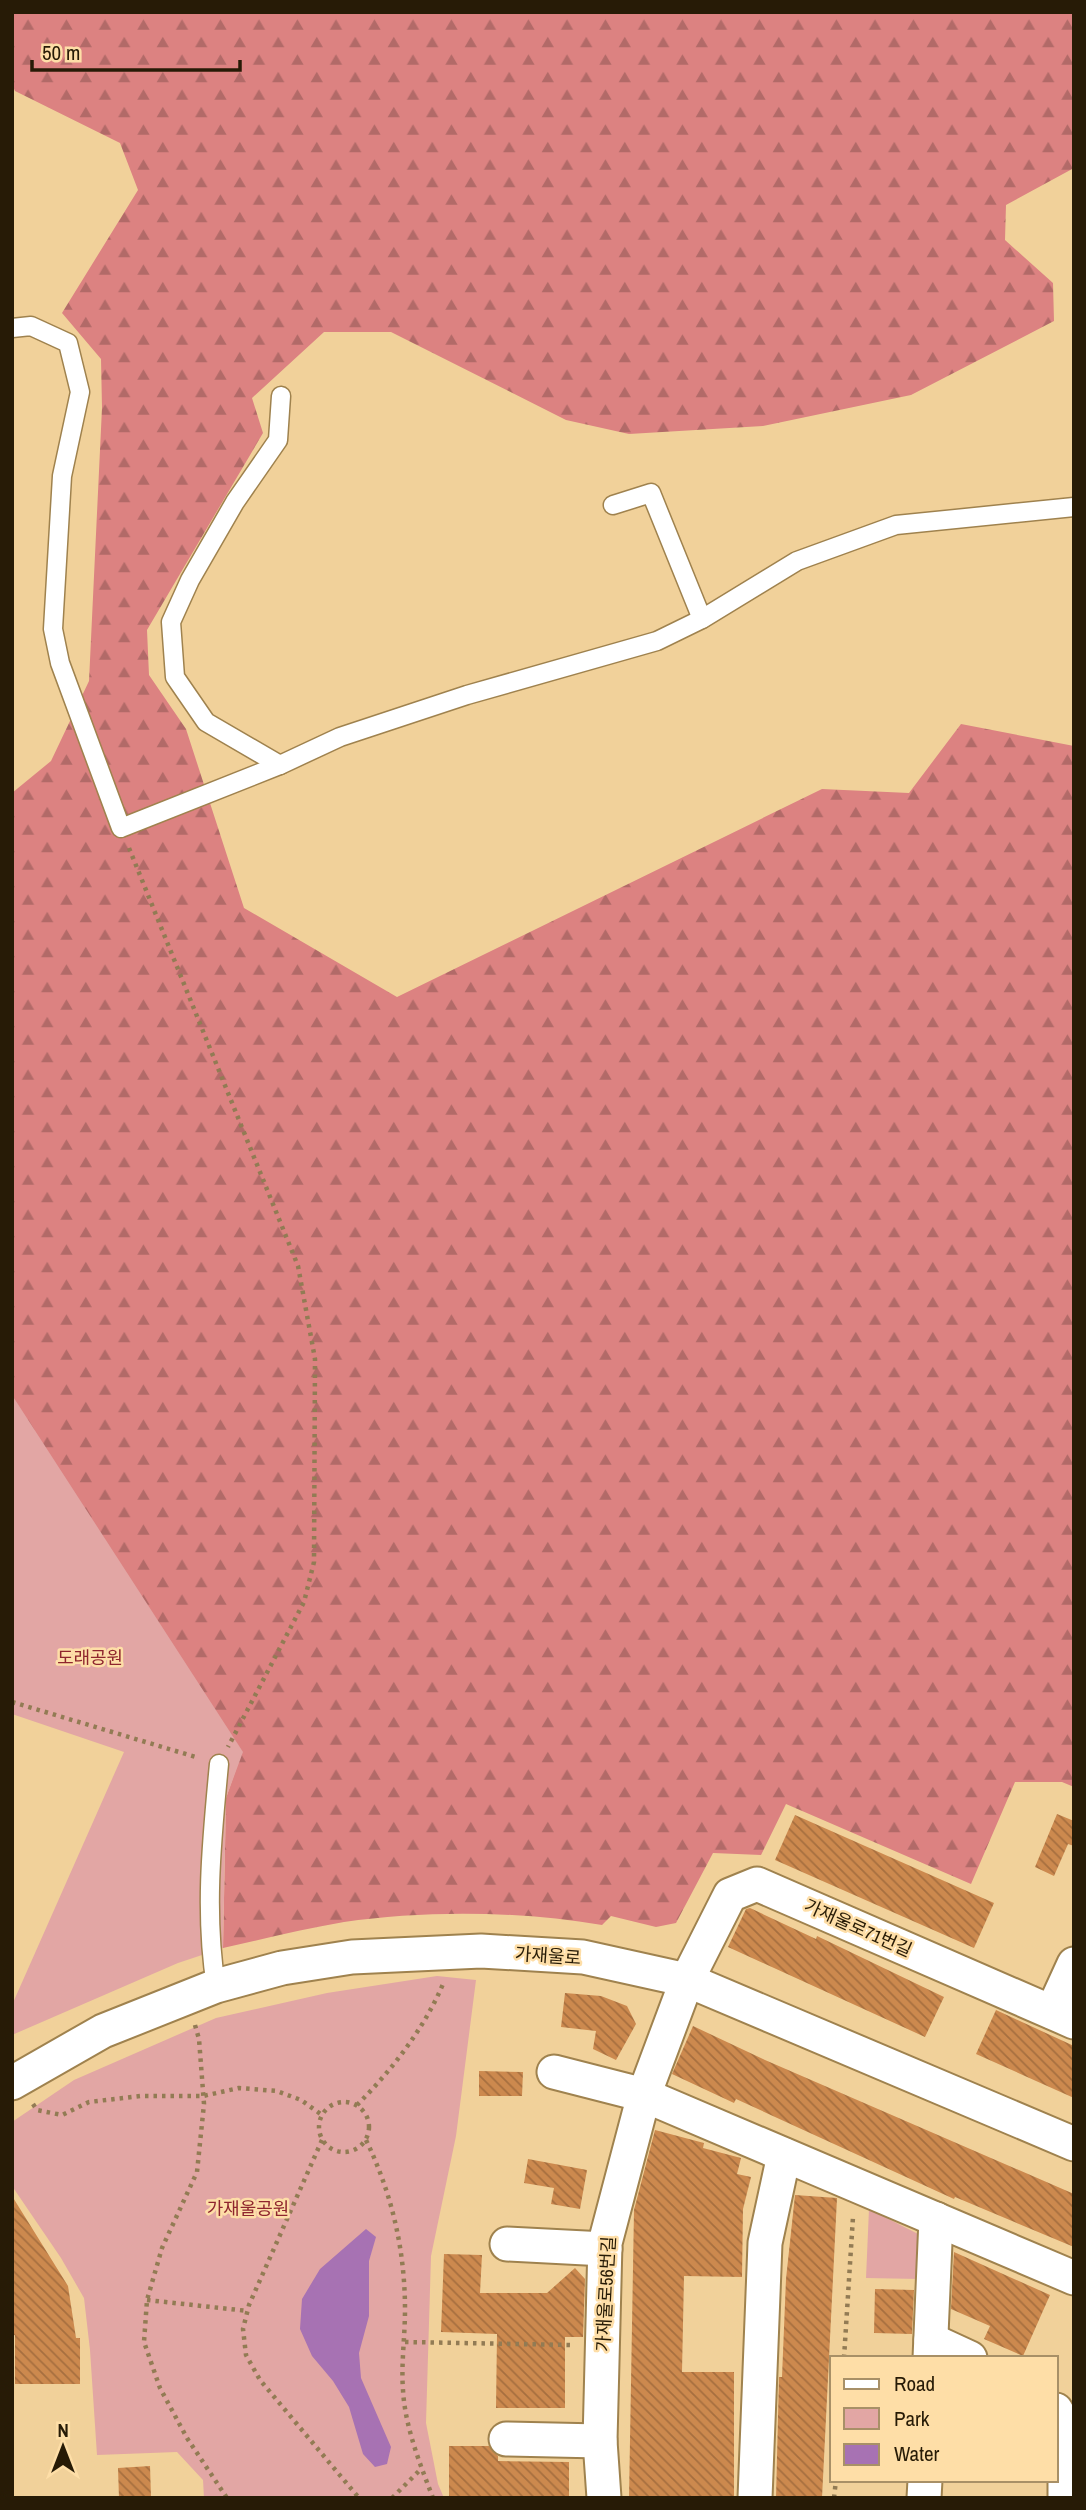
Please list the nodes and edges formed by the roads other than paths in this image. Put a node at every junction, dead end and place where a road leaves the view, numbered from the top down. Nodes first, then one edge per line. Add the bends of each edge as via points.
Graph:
1 (12, 328) edge
2 (281, 397) dead end
3 (613, 505) dead end
4 (1074, 507) edge
5 (702, 619) junction
6 (280, 765) junction
7 (219, 1764) road end
8 (1074, 1964) edge
9 (687, 1980) junction
10 (202, 1992) junction
11 (1063, 2017) edge
12 (554, 2072) dead end
13 (15, 2081) edge
14 (644, 2095) junction
15 (1074, 2144) edge
16 (784, 2155) junction
17 (936, 2219) junction
18 (507, 2244) dead end
19 (605, 2249) junction
20 (1074, 2278) edge
21 (930, 2349) edge
22 (961, 2356) edge
23 (1058, 2414) edge
24 (506, 2440) dead end
25 (600, 2441) junction
26 (604, 2498) edge
27 (755, 2498) edge
28 (1065, 2498) edge

1 - 6 lane via 31,326 68,342 80,392 62,476 53,629 60,663 121,828
2 - 6 lane via 278,440 235,502 171,622 174,677 206,722
3 - 5 lane via 651,493
4 - 5 lane via 896,525 797,561
5 - 6 lane via 657,641 467,695 341,737
7 - 10 lane via 209,1864 211,1948
8 - 11 street
9 - 10 street, 가재울로 via 583,1957 481,1951 352,1957 282,1969
9 - 11 street, 가재울로71번길 via 730,1895 757,1884
9 - 14 street, 가재울로56번길
9 - 15 street, 가재울로
10 - 13 street, 가재울로 via 103,2031
12 - 14 street
14 - 16 street
14 - 19 street, 가재울로56번길
16 - 17 street
16 - 27 street via 765,2244
17 - 20 street
17 - 21 street
18 - 19 street
19 - 25 street, 가재울로56번길
21 - 22 street
23 - 28 street via 1065,2426
24 - 25 street
25 - 26 street, 가재울로56번길

